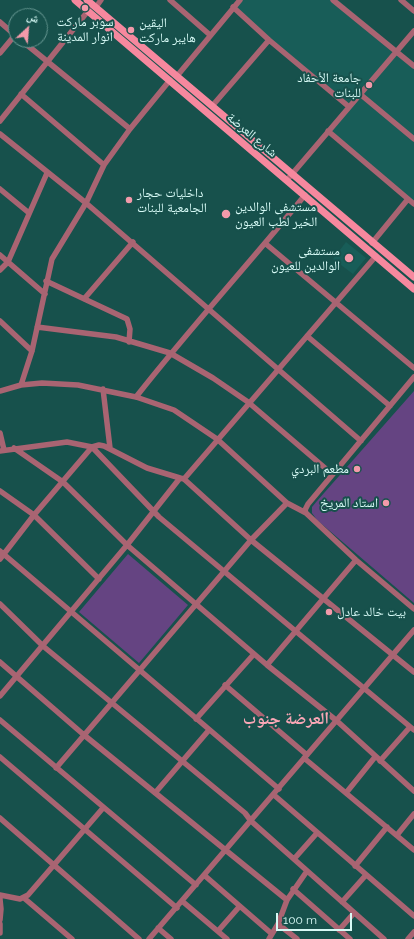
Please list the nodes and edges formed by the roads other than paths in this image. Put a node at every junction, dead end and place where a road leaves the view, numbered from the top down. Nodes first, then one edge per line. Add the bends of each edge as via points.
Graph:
1 (75, 0) edge
2 (87, 0) edge
3 (101, 0) edge
4 (170, 0) edge
5 (333, 0) edge
6 (401, 0) edge
7 (238, 1) edge
8 (96, 7) junction
9 (233, 7) junction
10 (88, 11) junction
11 (414, 11) edge
12 (0, 22) edge
13 (8, 28) edge
14 (414, 31) edge
15 (210, 35) junction
16 (269, 40) junction
17 (8, 44) edge
18 (31, 48) edge
19 (396, 52) junction
20 (0, 53) edge
21 (48, 61) junction
22 (414, 66) edge
23 (177, 76) junction
24 (170, 80) junction
25 (21, 94) junction
26 (360, 94) junction
27 (213, 105) junction
28 (348, 106) junction
29 (0, 121) edge
30 (130, 129) junction
31 (328, 131) junction
32 (0, 134) edge
33 (414, 139) edge
34 (104, 165) junction
35 (47, 173) junction
36 (293, 173) junction
37 (286, 180) junction
38 (0, 189) edge
39 (305, 196) junction
40 (408, 200) junction
41 (86, 202) junction
42 (414, 204) edge
43 (29, 213) junction
44 (132, 242) junction
45 (372, 243) junction
46 (266, 244) junction
47 (0, 255) edge
48 (376, 256) junction
49 (8, 262) junction
50 (0, 270) edge
51 (414, 277) edge
52 (46, 281) junction
53 (414, 289) edge
54 (45, 294) junction
55 (84, 299) junction
56 (335, 303) junction
57 (210, 309) junction
58 (0, 321) edge
59 (38, 327) junction
60 (307, 336) junction
61 (129, 342) junction
62 (32, 351) junction
63 (170, 353) junction
64 (414, 368) edge
65 (277, 369) junction
66 (414, 377) edge
67 (21, 385) junction
68 (103, 390) junction
69 (0, 391) edge
70 (136, 397) junction
71 (248, 402) junction
72 (390, 406) junction
73 (0, 434) edge
74 (217, 440) junction
75 (360, 441) junction
76 (92, 447) junction
77 (14, 448) junction
78 (110, 448) junction
79 (2, 451) edge
80 (332, 474) junction
81 (182, 479) junction
82 (63, 482) junction
83 (0, 491) edge
84 (287, 503) junction
85 (154, 513) junction
86 (306, 513) junction
87 (34, 516) junction
88 (251, 540) junction
89 (127, 546) junction
90 (1, 555) edge
91 (356, 560) junction
92 (224, 572) junction
93 (99, 579) junction
94 (323, 599) junction
95 (0, 604) edge
96 (196, 604) junction
97 (414, 609) edge
98 (72, 612) junction
99 (414, 630) edge
100 (295, 631) junction
101 (43, 646) junction
102 (254, 654) junction
103 (393, 654) junction
104 (0, 662) edge
105 (267, 665) junction
106 (140, 670) junction
107 (414, 672) edge
108 (16, 677) junction
109 (225, 685) junction
110 (364, 688) junction
111 (0, 696) edge
112 (111, 703) junction
113 (196, 719) junction
114 (337, 721) junction
115 (1, 722) edge
116 (412, 728) edge
117 (210, 730) junction
118 (84, 735) junction
119 (0, 757) edge
120 (306, 757) junction
121 (375, 757) junction
122 (182, 761) junction
123 (380, 761) junction
124 (56, 768) junction
125 (279, 789) junction
126 (414, 791) edge
127 (346, 793) junction
128 (155, 794) junction
129 (274, 794) junction
130 (103, 808) junction
131 (414, 814) edge
132 (0, 818) edge
133 (251, 822) junction
134 (387, 827) junction
135 (84, 828) junction
136 (317, 834) junction
137 (396, 835) junction
138 (226, 850) junction
139 (414, 850) edge
140 (294, 859) junction
141 (54, 864) junction
142 (355, 866) junction
143 (307, 871) junction
144 (204, 875) junction
145 (366, 875) junction
146 (196, 886) junction
147 (293, 889) junction
148 (0, 895) edge
149 (24, 898) junction
150 (0, 900) edge
151 (287, 900) junction
152 (182, 901) junction
153 (342, 902) junction
154 (239, 907) junction
155 (177, 908) junction
156 (354, 913) junction
157 (414, 916) edge
158 (0, 920) edge
159 (0, 924) edge
160 (278, 924) junction
161 (158, 928) junction
162 (339, 930) junction
163 (218, 931) junction
164 (414, 932) edge
165 (0, 933) edge
166 (270, 937) edge
167 (72, 939) edge
168 (139, 939) edge
169 (149, 939) edge
170 (171, 939) edge
171 (227, 939) edge
172 (297, 939) edge
173 (350, 939) edge
174 (384, 939) edge
175 (408, 939) edge

1 - 10 main road, شارع العرضة
2 - 8 main road, شارع العرضة
3 - 8 street
4 - 15 street
5 - 19 street
6 - 11 street
7 - 9 street
8 - 23 main road, شارع العرضة
9 - 15 street
9 - 16 street
10 - 21 street
10 - 24 main road, شارع العرضة
12 - 13 street
14 - 19 street
15 - 23 street
16 - 27 street
16 - 28 street
17 - 20 street
18 - 21 street
19 - 22 street
19 - 26 street
21 - 25 street
21 - 30 street
23 - 27 main road, شارع العرضة
24 - 30 street
24 - 37 main road, شارع العرضة
25 - 29 street
25 - 34 street
26 - 28 street
26 - 33 street
27 - 36 main road, شارع العرضة
28 - 31 street
30 - 34 street
31 - 36 street
31 - 40 street
32 - 35 street
34 - 41 street
35 - 41 street
35 - 43 street
36 - 37 street
36 - 45 main road, شارع العرضة
37 - 39 main road, شارع العرضة
38 - 43 street
39 - 46 street
39 - 48 main road, شارع العرضة
40 - 42 street
40 - 45 street
41 - 44 street
41 - 52 street via 52,259
43 - 49 street
44 - 55 street
44 - 57 street
45 - 51 main road, شارع العرضة
46 - 56 street
46 - 57 street
47 - 49 street
48 - 53 main road, شارع العرضة
48 - 56 street
49 - 50 street
49 - 54 street
52 - 54 street
52 - 55 street
54 - 59 street
55 - 61 street via 127,319
56 - 60 street
56 - 64 street
57 - 63 street
57 - 65 street
58 - 62 street
59 - 61 street via 116,337
59 - 62 street
60 - 65 street
60 - 72 street
61 - 63 street
62 - 67 street
63 - 70 street
63 - 71 street
65 - 71 street
65 - 75 street
66 - 72 street
67 - 68 street via 59,383
67 - 69 street
68 - 70 street
68 - 78 street
70 - 74 street via 174,410
71 - 74 street
71 - 80 street
72 - 75 street
73 - 79 street
74 - 81 street
74 - 84 street
75 - 80 street
76 - 77 street via 67,442
76 - 78 street via 99,445
76 - 82 street
76 - 85 street
77 - 79 street
77 - 82 street
78 - 81 street via 147,468
80 - 86 street via 308,504
81 - 85 street
81 - 88 street
82 - 87 street
82 - 89 street
83 - 87 street
84 - 86 street
84 - 88 street
85 - 89 street
85 - 92 street
86 - 91 street
87 - 90 street
87 - 93 street
88 - 92 street
88 - 94 street
89 - 93 street
89 - 96 street
90 - 98 street
91 - 94 street
91 - 97 street
92 - 96 street
92 - 100 street
93 - 98 street
94 - 100 street
94 - 103 street
95 - 101 street
96 - 102 street
96 - 106 street
98 - 101 street
98 - 106 street
99 - 103 street
100 - 105 street
100 - 110 street
101 - 108 street
101 - 112 street
102 - 105 street
102 - 109 street
103 - 107 street
103 - 110 street
104 - 108 street
105 - 114 street
106 - 112 street
106 - 113 street
108 - 111 street
108 - 118 street
109 - 113 street
109 - 120 street
110 - 114 street
110 - 116 street
112 - 118 street
112 - 122 street
113 - 117 street
114 - 120 street
114 - 121 street
115 - 124 street
116 - 123 street
117 - 122 street
117 - 125 street
118 - 124 street
118 - 128 street
119 - 135 street
120 - 125 street
120 - 127 street
121 - 123 street
121 - 127 street
122 - 128 street
122 - 133 street via 245,813
123 - 126 street
124 - 130 street
125 - 129 street
127 - 134 street
128 - 138 street
129 - 133 street
129 - 136 street
130 - 135 street
130 - 146 street
131 - 137 street
132 - 141 street
133 - 138 street
133 - 140 street
134 - 137 street
134 - 142 street
135 - 141 street
135 - 155 street
136 - 140 street
136 - 142 street
137 - 139 street
138 - 144 street
138 - 151 street
140 - 143 street
141 - 149 street
141 - 168 street
142 - 145 street
143 - 147 street
143 - 153 street
144 - 146 street
144 - 154 street
145 - 153 street
145 - 157 street
146 - 152 street
147 - 151 street
147 - 162 street
148 - 149 street
149 - 167 street
150 - 158 street
151 - 160 street
152 - 155 street
152 - 163 street
153 - 156 street
154 - 163 street
154 - 166 street
155 - 161 street
156 - 162 street
156 - 174 street
159 - 165 street
160 - 166 street
160 - 172 street
161 - 169 street
161 - 170 street
162 - 173 street
163 - 171 street
164 - 175 street

